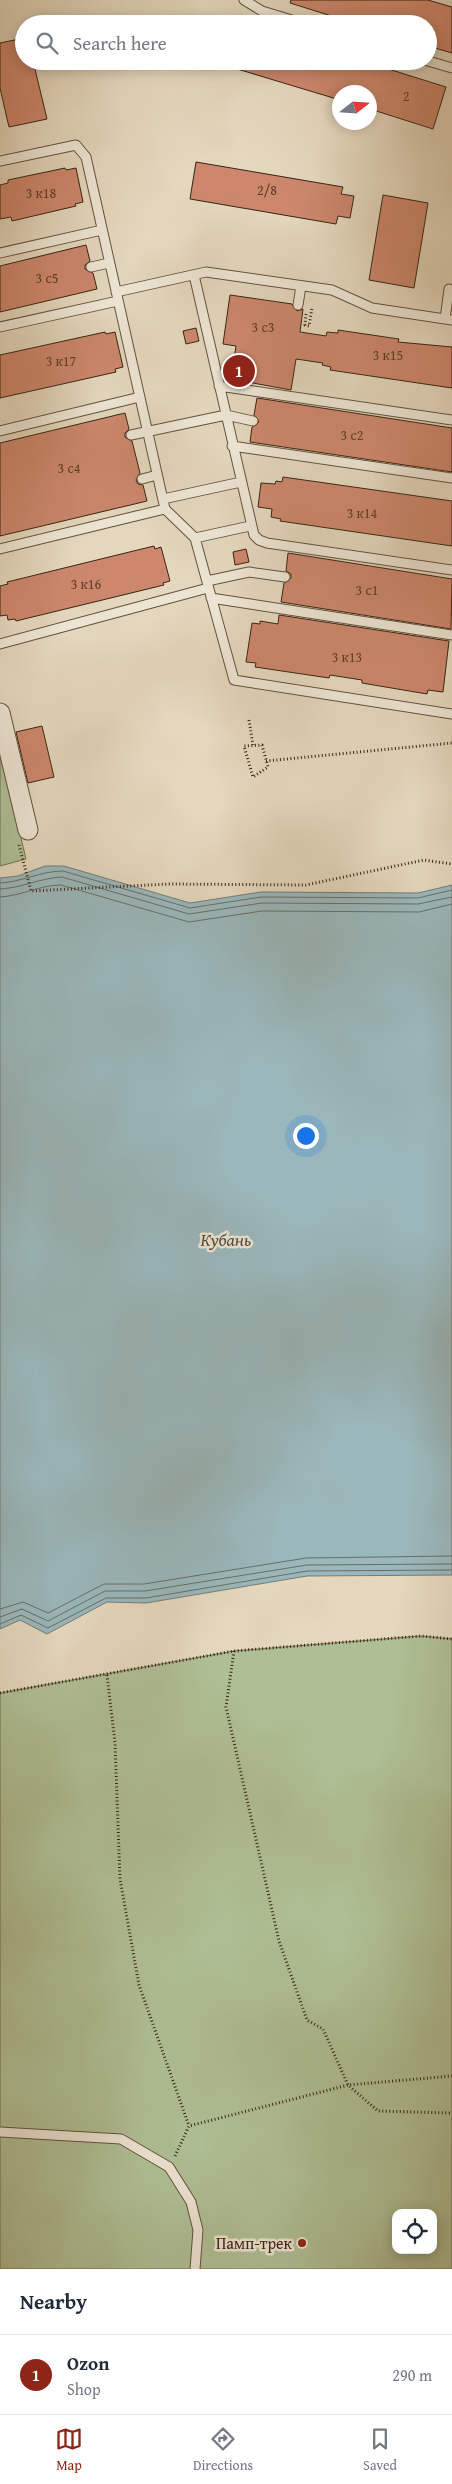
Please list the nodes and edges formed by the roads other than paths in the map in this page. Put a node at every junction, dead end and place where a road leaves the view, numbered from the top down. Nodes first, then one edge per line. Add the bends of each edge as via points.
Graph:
1 (244, 0) edge
2 (275, 15) edge
3 (437, 64) edge
4 (452, 68) edge
5 (0, 161) edge
6 (102, 230) junction
7 (0, 253) edge
8 (110, 263) junction
9 (91, 267) dead end
10 (194, 275) junction
11 (301, 286) junction
12 (449, 290) dead end
13 (117, 296) junction
14 (298, 305) dead end
15 (449, 319) edge
16 (0, 327) edge
17 (219, 386) junction
18 (140, 397) junction
19 (226, 415) junction
20 (452, 420) edge
21 (253, 421) dead end
22 (0, 431) edge
23 (147, 431) junction
24 (131, 435) dead end
25 (232, 446) junction
26 (157, 475) junction
27 (452, 478) edge
28 (142, 479) dead end
29 (240, 482) junction
30 (162, 499) junction
31 (165, 509) junction
32 (250, 526) junction
33 (195, 538) junction
34 (0, 549) edge
35 (452, 570) edge
36 (285, 577) dead end
37 (207, 585) junction
38 (211, 598) junction
39 (452, 635) edge
40 (0, 644) edge
41 (0, 713) edge
42 (452, 714) edge
43 (23, 837) road end
44 (0, 2132) edge
45 (195, 2269) edge

1 - 2 lane
3 - 4 lane
5 - 6 lane via 76,145 86,157
6 - 7 lane
6 - 8 lane
8 - 9 lane
8 - 13 lane
10 - 11 lane via 206,272
10 - 13 lane
10 - 17 lane
11 - 14 lane
11 - 15 lane via 332,290 372,308
12 - 15 lane
13 - 16 lane
13 - 18 lane
17 - 19 lane
17 - 20 lane
18 - 22 lane
18 - 23 lane
19 - 21 lane
19 - 23 lane
19 - 25 lane
23 - 24 lane
23 - 26 lane
25 - 27 lane
25 - 29 lane
26 - 28 lane
26 - 30 lane
29 - 30 lane
29 - 32 lane
30 - 31 lane
31 - 33 lane
31 - 34 lane
32 - 33 lane
32 - 35 lane via 259,540 267,543
33 - 37 lane
36 - 37 lane via 249,572
37 - 38 lane
37 - 40 lane
38 - 39 lane
38 - 42 lane via 234,680
41 - 43 street
44 - 45 lane via 121,2139 169,2167 191,2202 198,2230

